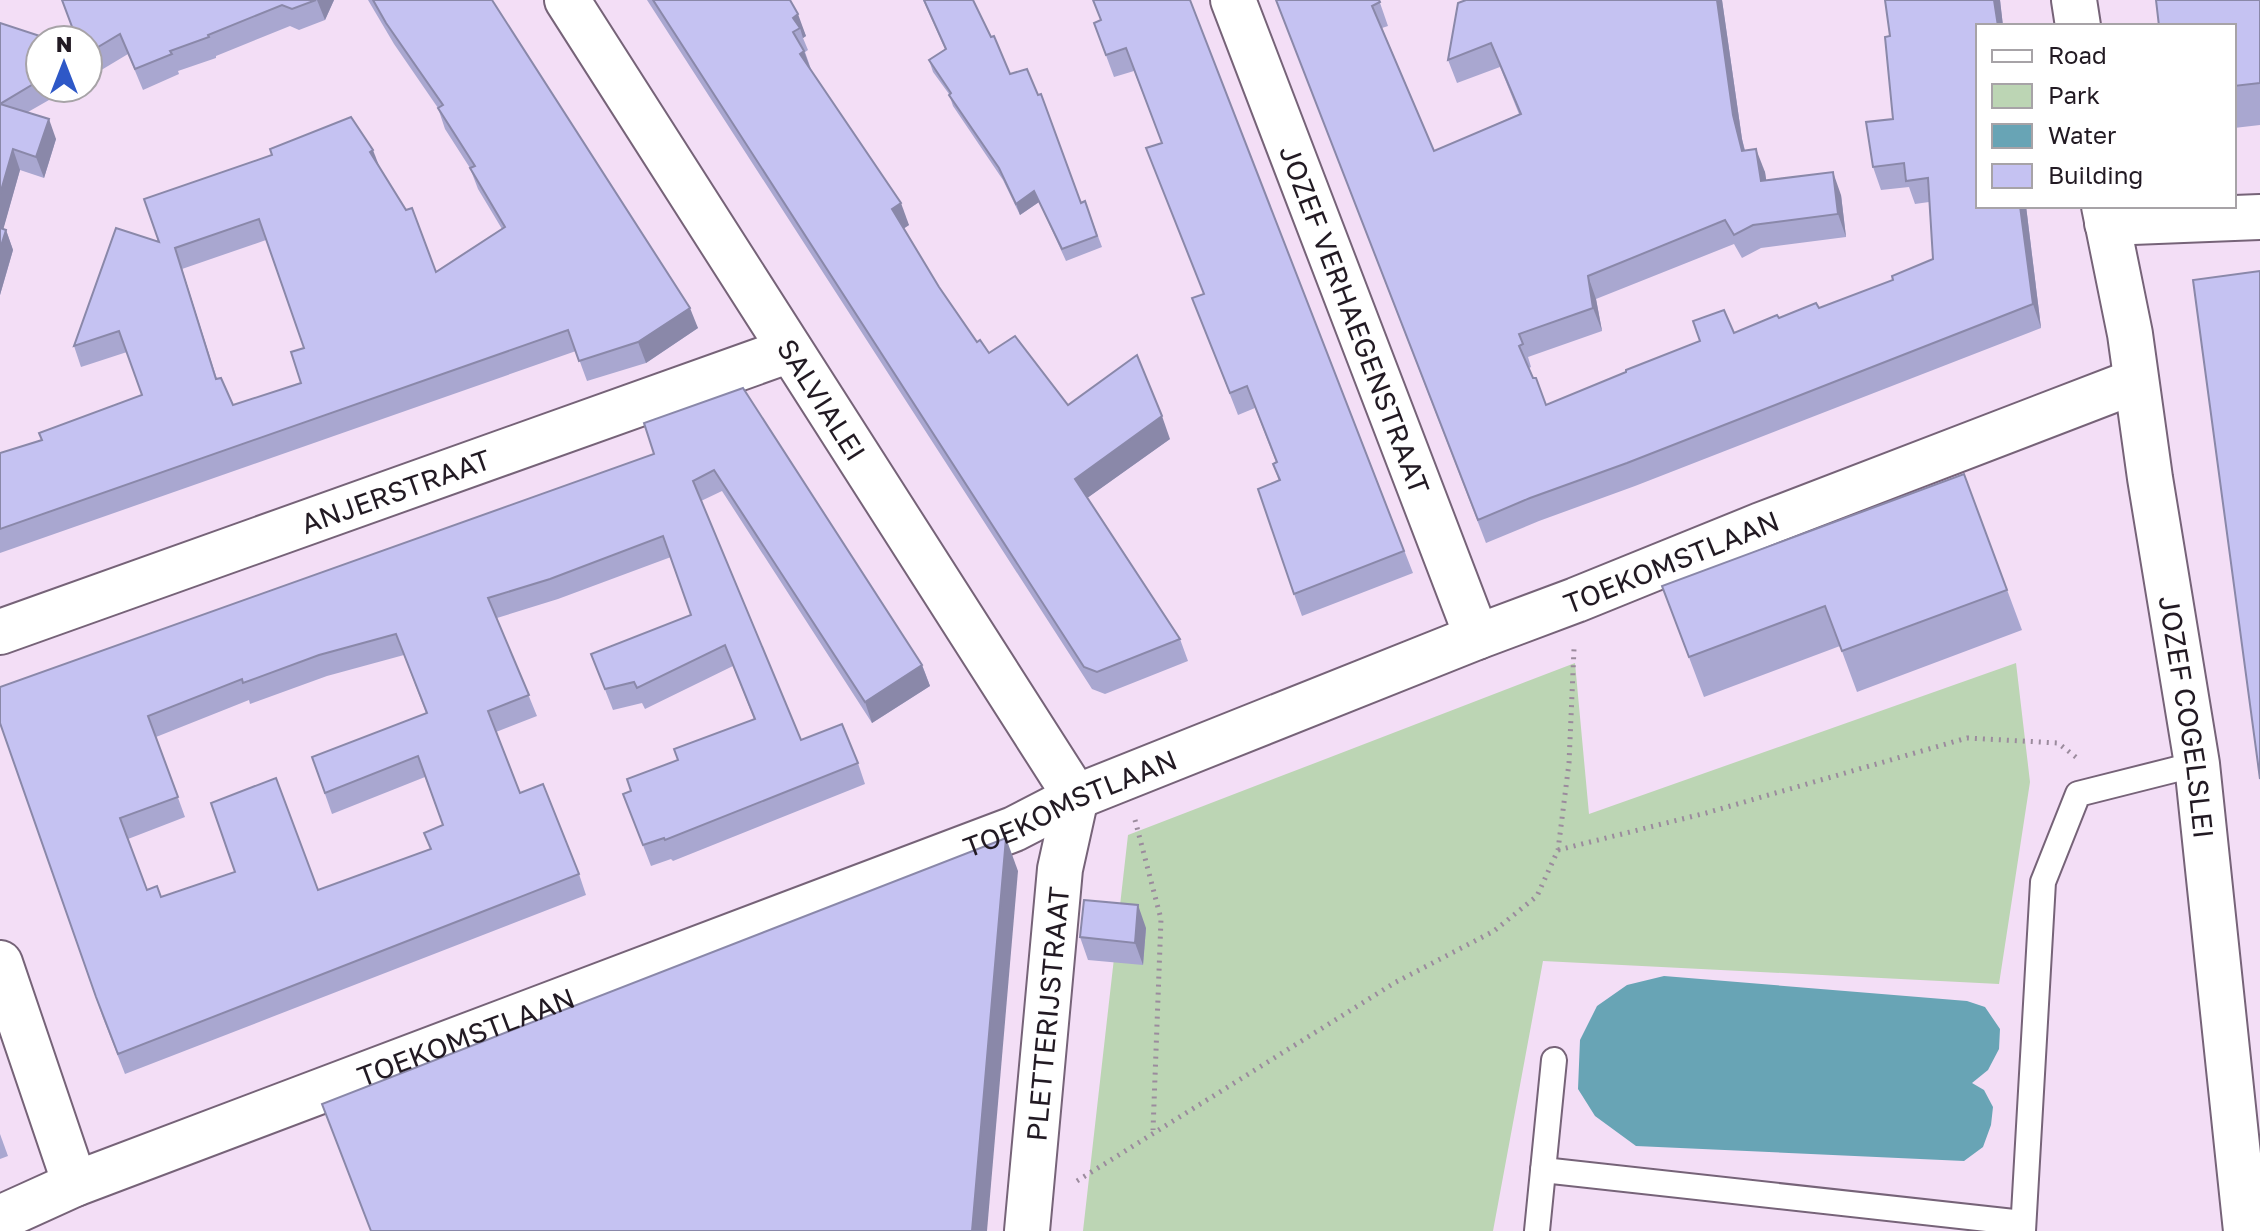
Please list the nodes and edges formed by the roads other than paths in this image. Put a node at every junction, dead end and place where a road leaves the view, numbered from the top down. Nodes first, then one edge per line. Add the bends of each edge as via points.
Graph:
1 (567, 0) edge
2 (1233, 0) edge
3 (2074, 0) edge
4 (2078, 24) edge
5 (2106, 215) edge
6 (2260, 217) edge
7 (790, 350) junction
8 (2136, 381) junction
9 (0, 632) edge
10 (1477, 637) junction
11 (2197, 764) junction
12 (1076, 797) junction
13 (0, 963) edge
14 (1554, 1060) dead end
15 (1543, 1170) junction
16 (75, 1184) junction
17 (0, 1218) edge
18 (1028, 1224) edge
19 (2023, 1227) edge
20 (1537, 1231) edge
21 (2246, 1231) edge

1 - 7 street, SALVIALEI
2 - 10 street, JOZEF VERHAEGENSTRAAT
3 - 4 street
5 - 6 street
5 - 8 street, JOZEF COGELSLEI
7 - 9 street, ANJERSTRAAT
7 - 12 street, SALVIALEI
8 - 10 street, TOEKOMSTLAAN
8 - 11 street, JOZEF COGELSLEI
10 - 12 street, TOEKOMSTLAAN
11 - 19 lane via 2078,794 2043,882
11 - 21 street, JOZEF COGELSLEI
12 - 16 street, TOEKOMSTLAAN via 1014,829
12 - 18 street, PLETTERIJSTRAAT via 1060,869
13 - 16 street
14 - 15 lane
15 - 19 lane
15 - 20 lane
16 - 17 street, TOEKOMSTLAAN

